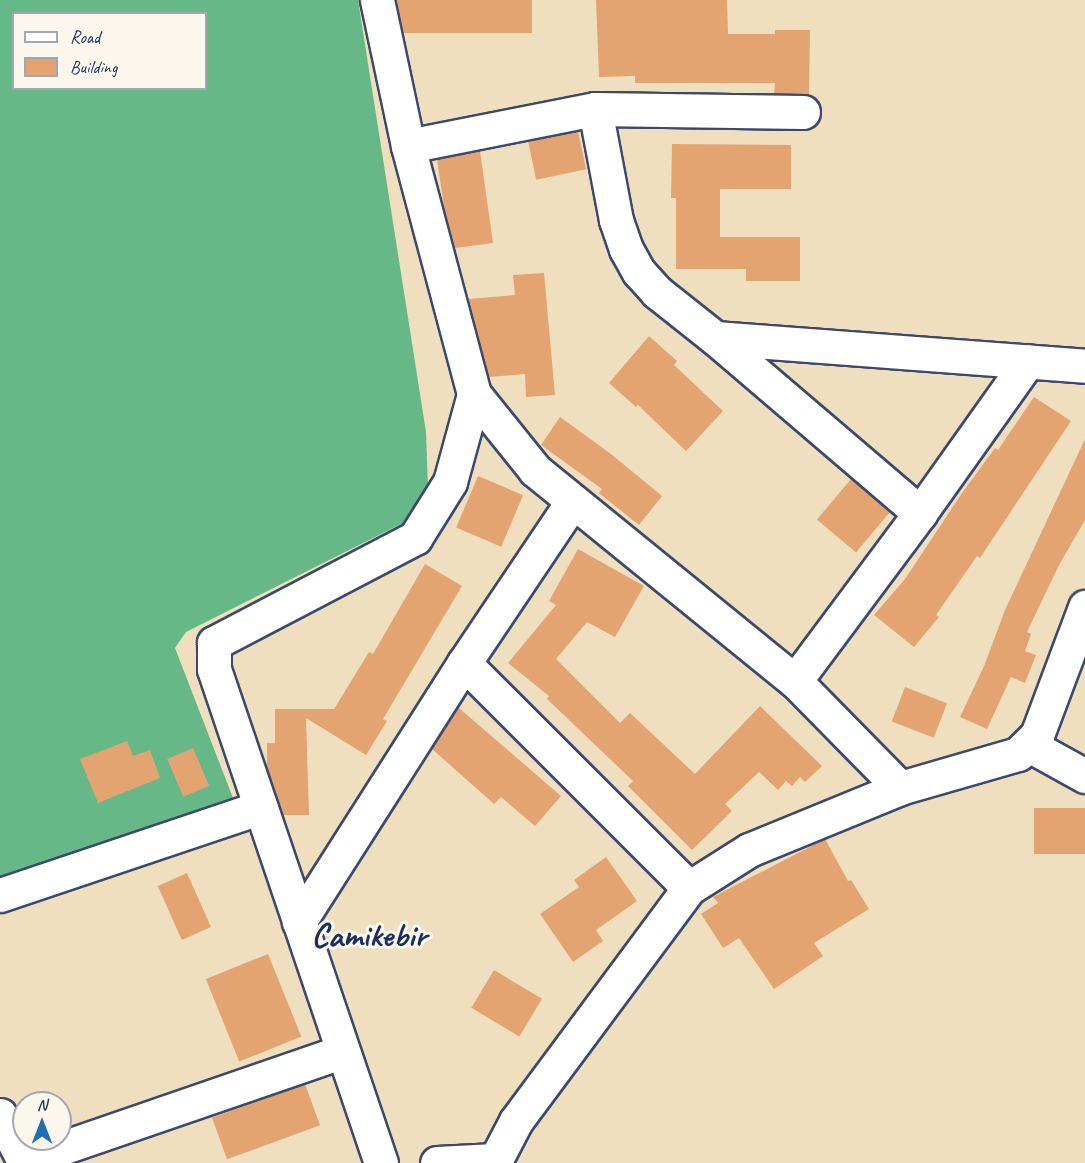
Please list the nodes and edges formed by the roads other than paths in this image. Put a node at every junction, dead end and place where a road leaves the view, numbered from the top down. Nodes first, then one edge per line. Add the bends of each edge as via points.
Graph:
1 (377, 0) edge
2 (595, 109) junction
3 (803, 112) dead end
4 (408, 146) junction
5 (715, 338) junction
6 (1028, 361) junction
7 (1085, 366) edge
8 (474, 394) junction
9 (572, 502) junction
10 (920, 513) junction
11 (1085, 607) edge
12 (464, 663) junction
13 (795, 681) junction
14 (1029, 745) junction
15 (1085, 776) edge
16 (900, 788) junction
17 (261, 807) junction
18 (689, 888) junction
19 (0, 895) edge
20 (299, 922) junction
21 (343, 1052) junction
22 (0, 1115) edge
23 (494, 1161) edge
24 (24, 1162) edge
25 (381, 1163) edge
26 (438, 1163) edge

1 - 4 street
2 - 3 street
2 - 4 street
2 - 5 street via 616,220 626,249 657,292
4 - 8 street
5 - 6 street
5 - 10 street
6 - 7 street
6 - 10 street
8 - 9 street via 535,470
8 - 17 street via 450,482 415,538 214,643 214,669
9 - 12 street
9 - 13 street
10 - 13 street
11 - 14 street via 1042,721
12 - 18 street
12 - 20 street
13 - 16 street
14 - 15 street
14 - 16 street via 1018,754
16 - 18 street via 749,850
17 - 19 street
17 - 20 street
18 - 23 street via 516,1122
20 - 21 street
21 - 24 street
21 - 25 street
22 - 24 street
23 - 26 street

